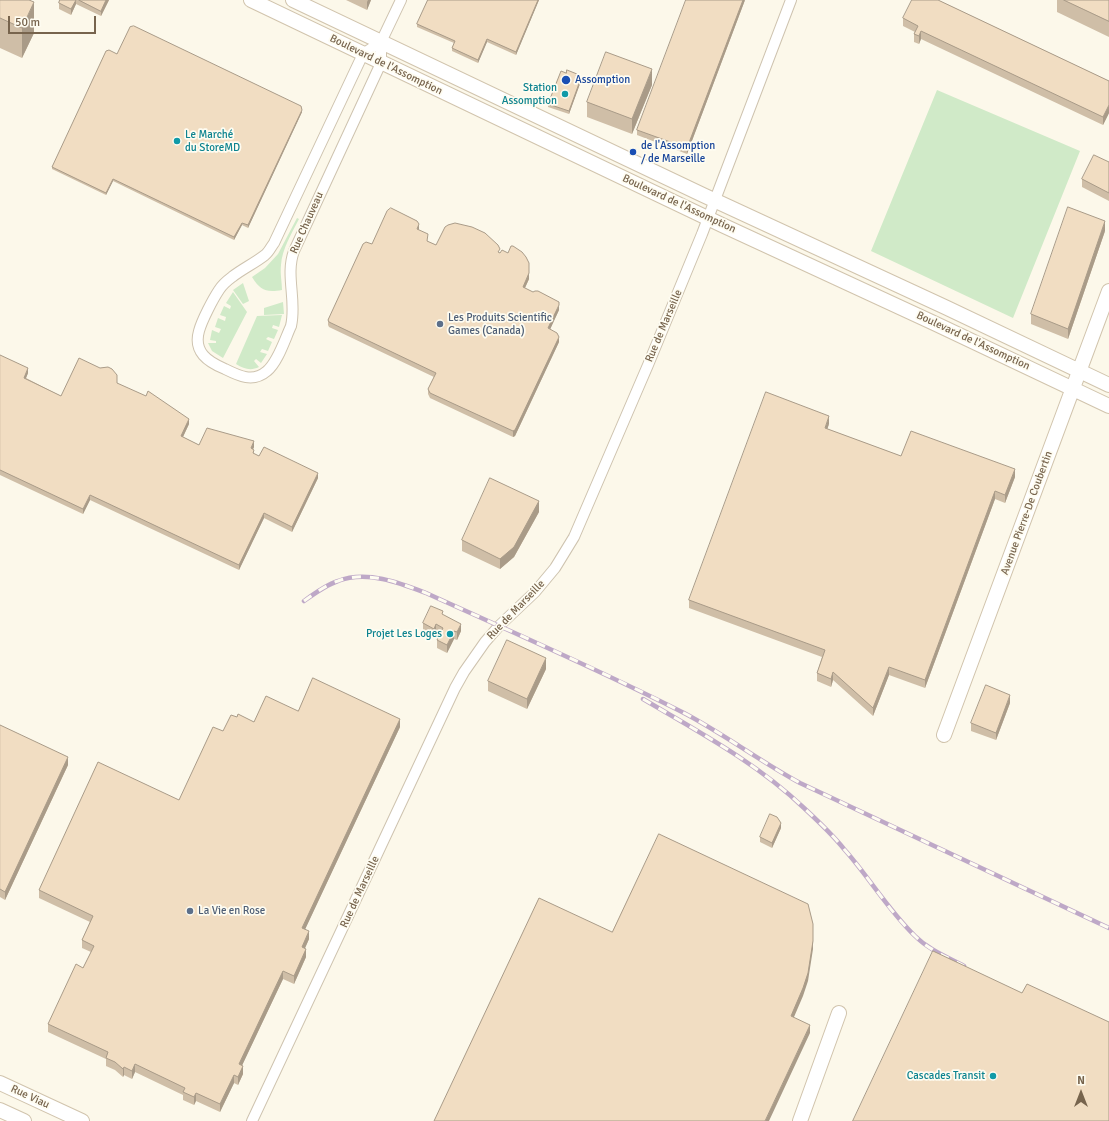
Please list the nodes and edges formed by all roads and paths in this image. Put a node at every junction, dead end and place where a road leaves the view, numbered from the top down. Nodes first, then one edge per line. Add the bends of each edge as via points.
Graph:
1 (250, 0) edge
2 (293, 0) edge
3 (401, 0) edge
4 (790, 0) edge
5 (381, 42) junction
6 (363, 54) junction
7 (381, 63) junction
8 (715, 201) junction
9 (708, 218) junction
10 (1109, 291) edge
11 (1079, 370) junction
12 (1109, 385) edge
13 (1072, 388) junction
14 (1109, 406) edge
15 (944, 735) dead end
16 (839, 1013) dead end
17 (0, 1083) edge
18 (0, 1110) edge
19 (24, 1121) edge
20 (82, 1121) edge
21 (252, 1121) edge
22 (800, 1121) edge

1 - 6 street, Boulevard de l'Assomption
2 - 5 street, Boulevard de l'Assomption
3 - 5 street, Rue Chauveau
4 - 8 street, Rue de Marseille
5 - 6 street
5 - 7 street, Rue Chauveau
5 - 8 street, Boulevard de l'Assomption
6 - 7 street, Boulevard de l'Assomption
6 - 7 street, Rue Chauveau via 274,243 266,254 230,278 219,289 198,337 202,354 211,363 248,378 262,374 274,363 293,320 290,269 294,251
7 - 9 street, Boulevard de l'Assomption
8 - 9 street, Rue de Marseille
8 - 11 street, Boulevard de l'Assomption
9 - 13 street, Boulevard de l'Assomption
9 - 21 street, Rue de Marseille via 574,537 555,568 535,592 499,626 455,688
10 - 11 street, Avenue Pierre-De Coubertin
11 - 12 street, Boulevard de l'Assomption
11 - 13 street, Avenue Pierre-De Coubertin
13 - 14 street, Boulevard de l'Assomption
13 - 15 street, Avenue Pierre-De Coubertin
16 - 22 street
17 - 20 street, Rue Viau
18 - 19 street

